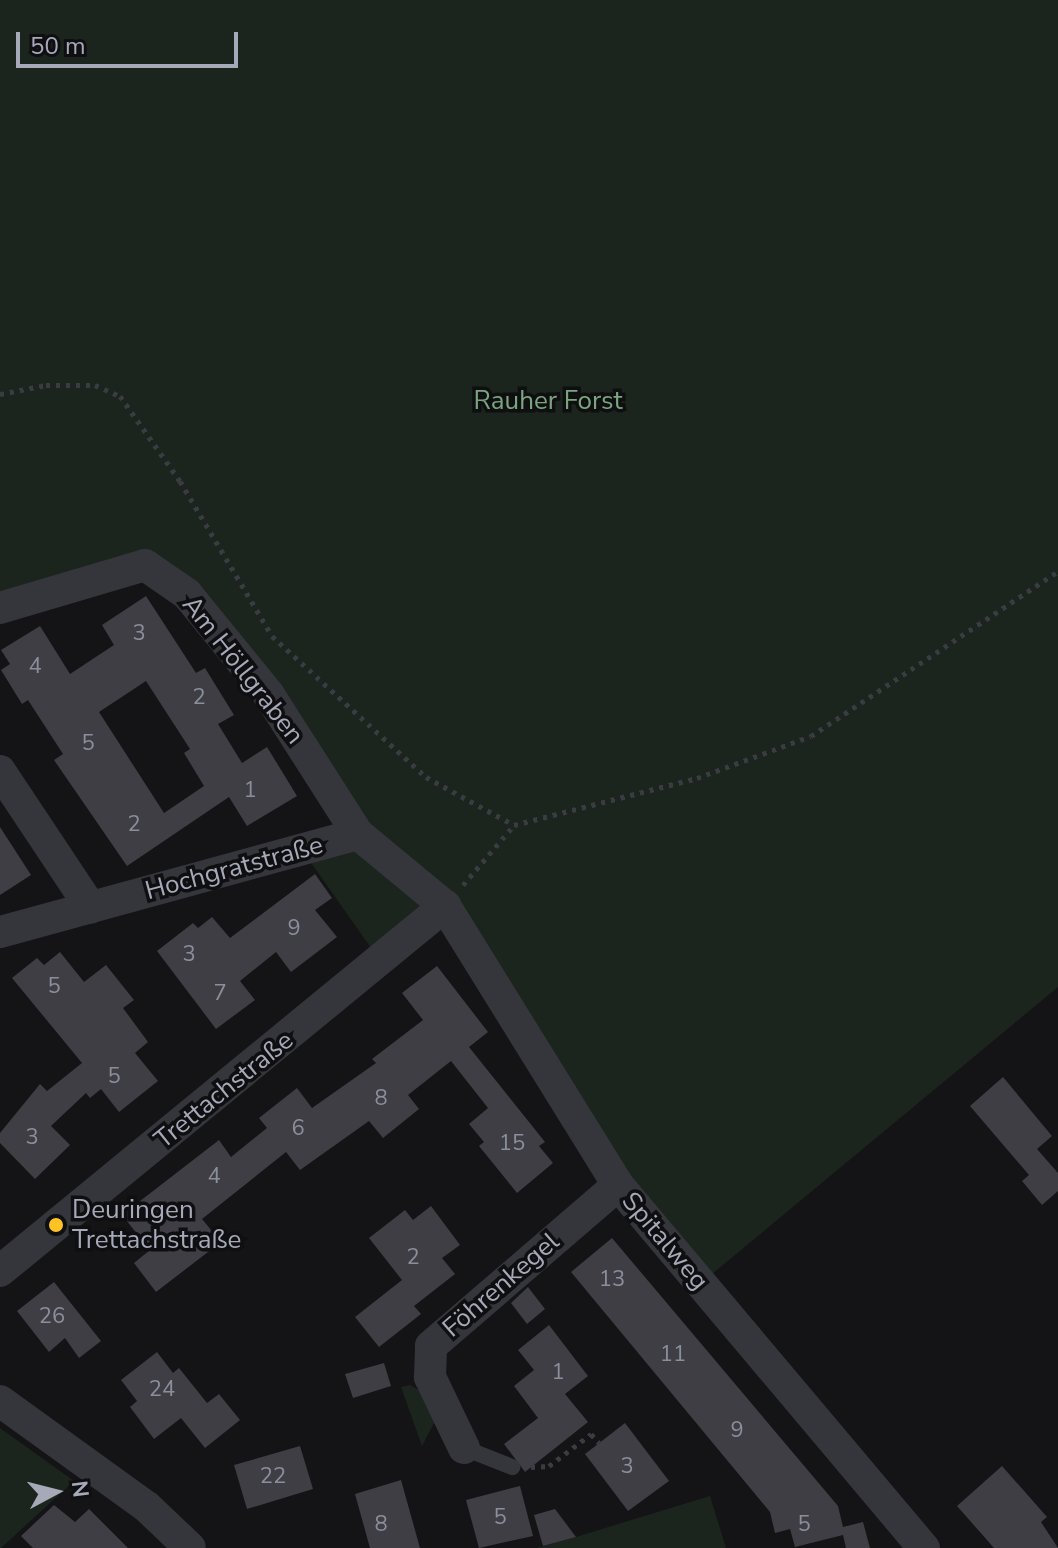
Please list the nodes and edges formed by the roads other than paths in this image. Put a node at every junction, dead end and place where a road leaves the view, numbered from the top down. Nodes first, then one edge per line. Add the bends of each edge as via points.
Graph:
1 (0, 608) edge
2 (0, 771) edge
3 (358, 834) junction
4 (445, 906) junction
5 (91, 908) junction
6 (0, 932) edge
7 (618, 1185) junction
8 (0, 1271) edge
9 (0, 1401) edge
10 (464, 1448) joint
11 (512, 1467) road end
12 (190, 1548) edge
13 (924, 1548) edge

1 - 3 street, Am Höllgraben via 145,565 187,594 269,695
2 - 5 street
3 - 4 street, Hochgratstraße
3 - 5 street, Hochgratstraße
4 - 7 street, Spitalweg
4 - 8 street, Trettachstraße
5 - 6 street, Hochgratstraße
7 - 10 street, Föhrenkegel via 431,1346 430,1377
7 - 13 street, Spitalweg
9 - 12 street via 147,1507
10 - 11 lane

